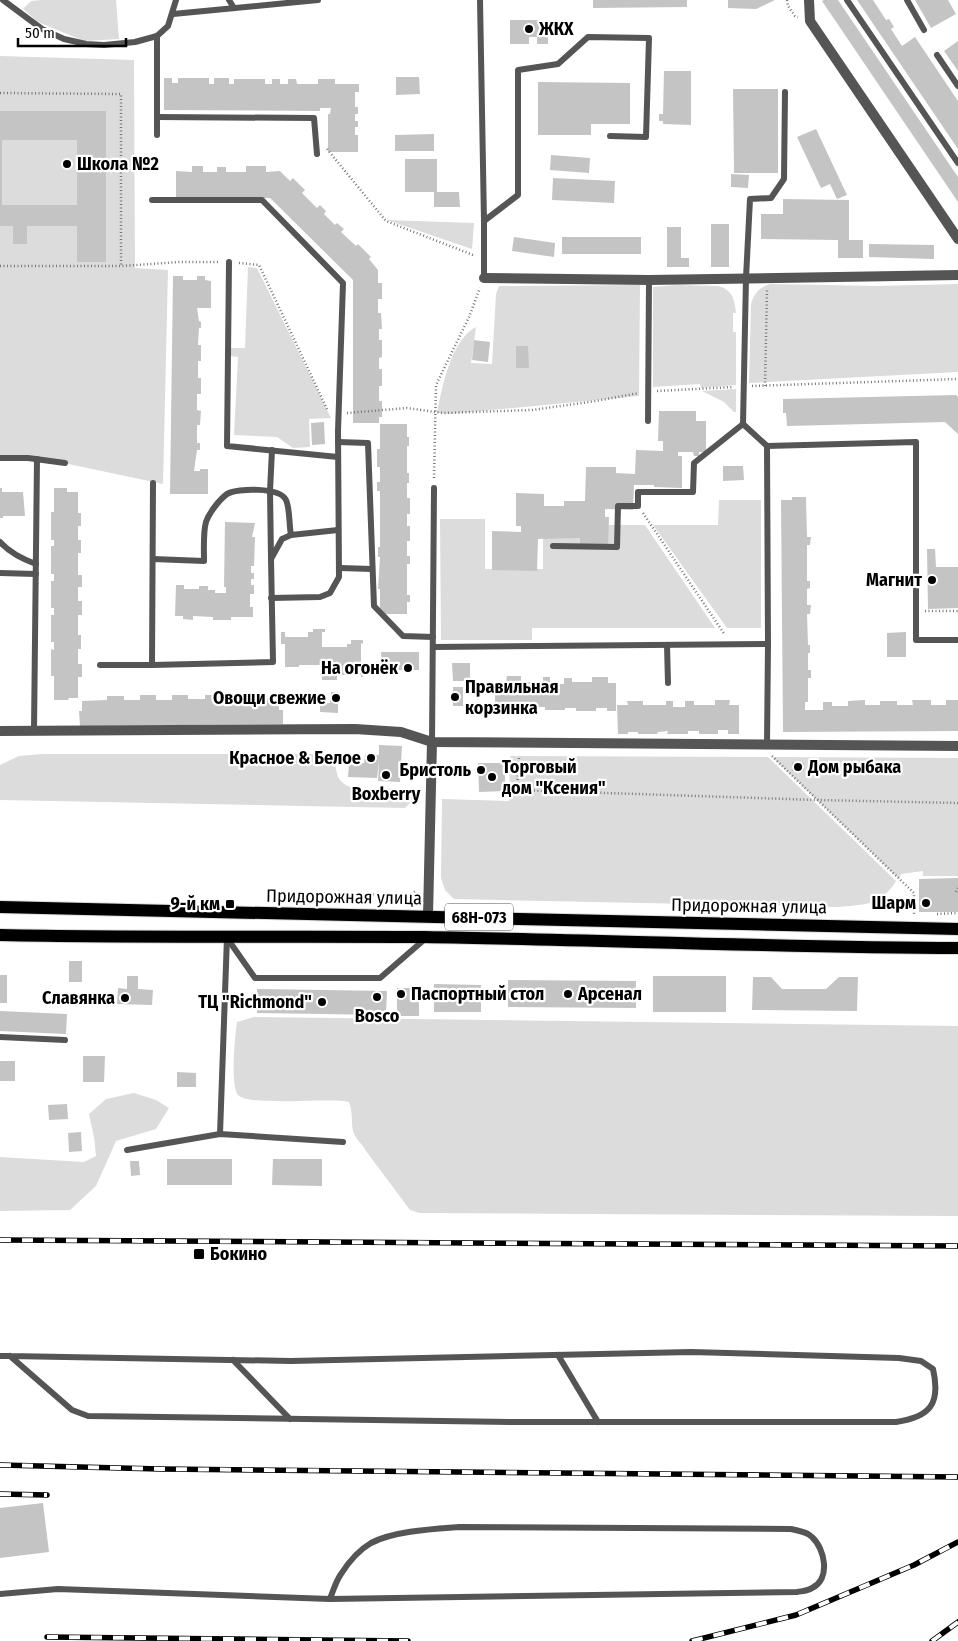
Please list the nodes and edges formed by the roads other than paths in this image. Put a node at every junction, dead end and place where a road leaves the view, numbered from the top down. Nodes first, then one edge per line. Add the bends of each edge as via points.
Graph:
1 (3, 0) edge
2 (176, 0) edge
3 (230, 0) edge
4 (318, 0) edge
5 (480, 0) edge
6 (809, 0) edge
7 (847, 0) edge
8 (907, 0) edge
9 (284, 2) edge
10 (234, 8) junction
11 (173, 14) junction
12 (924, 30) dead end
13 (157, 36) junction
14 (937, 55) dead end
15 (958, 86) edge
16 (785, 92) dead end
17 (157, 117) junction
18 (156, 136) dead end
19 (610, 136) dead end
20 (317, 154) dead end
21 (958, 163) edge
22 (152, 200) dead end
23 (484, 221) junction
24 (958, 239) edge
25 (230, 262) road end
26 (958, 275) edge
27 (484, 278) joint
28 (746, 278) junction
29 (648, 280) junction
30 (648, 421) dead end
31 (743, 424) junction
32 (338, 442) junction
33 (767, 446) junction
34 (272, 450) junction
35 (338, 457) junction
36 (0, 458) edge
37 (37, 459) junction
38 (66, 463) dead end
39 (153, 483) dead end
40 (434, 488) road end
41 (270, 491) junction
42 (338, 530) junction
43 (291, 535) junction
44 (0, 542) edge
45 (553, 546) dead end
46 (153, 559) junction
47 (271, 559) junction
48 (36, 564) junction
49 (340, 568) junction
50 (372, 569) junction
51 (0, 574) edge
52 (36, 574) junction
53 (271, 598) junction
54 (433, 637) junction
55 (958, 640) edge
56 (768, 644) junction
57 (667, 645) junction
58 (433, 647) junction
59 (100, 665) dead end
60 (152, 665) junction
61 (668, 683) dead end
62 (0, 731) edge
63 (34, 731) junction
64 (432, 742) junction
65 (767, 744) junction
66 (958, 746) edge
67 (0, 907) edge
68 (428, 916) junction
69 (958, 929) edge
70 (0, 935) edge
71 (226, 937) junction
72 (426, 937) junction
73 (958, 948) edge
74 (0, 1037) edge
75 (65, 1040) dead end
76 (220, 1134) junction
77 (343, 1142) dead end
78 (127, 1150) dead end
79 (558, 1355) junction
80 (0, 1356) edge
81 (10, 1356) junction
82 (233, 1360) junction
83 (290, 1419) junction
84 (598, 1422) junction
85 (0, 1594) edge
86 (330, 1599) junction

1 - 13 lane via 42,29 64,39 104,45
2 - 11 lane
3 - 10 lane
4 - 9 lane
5 - 23 lane
6 - 24 street via 810,21
7 - 21 lane
8 - 12 lane
9 - 10 lane
10 - 11 lane
11 - 13 lane via 168,26
13 - 17 lane
14 - 15 lane
16 - 28 lane via 784,179 771,198 750,199
17 - 18 lane
17 - 20 lane via 314,118
19 - 23 lane via 646,137 649,38 588,37 558,64 518,70 518,196
22 - 32 lane via 262,200 343,282
23 - 27 lane
25 - 34 lane via 227,446
26 - 28 street
27 - 29 street
28 - 29 street
28 - 31 lane
29 - 30 lane
31 - 33 lane
31 - 45 lane via 694,463 693,492 638,492 638,506 618,506 617,547
32 - 35 lane
32 - 50 lane via 368,443
33 - 55 lane via 916,442 916,640
33 - 56 lane
34 - 35 lane
34 - 41 lane
35 - 42 lane
36 - 37 lane
37 - 38 lane
37 - 48 lane
39 - 46 lane
40 - 54 lane
41 - 43 lane via 281,494 286,500
41 - 46 lane via 244,490 228,494 217,504 206,522 204,561
41 - 47 lane
42 - 43 lane
42 - 49 lane
43 - 47 lane via 282,539
44 - 48 lane via 8,551
46 - 60 lane
47 - 53 lane
48 - 52 lane
49 - 50 lane
49 - 53 lane via 330,593 320,597
50 - 54 lane via 374,606 403,636
51 - 52 lane
52 - 63 lane
53 - 60 lane via 273,662
54 - 58 lane
56 - 57 lane
56 - 65 lane
57 - 58 lane
57 - 61 lane
58 - 64 lane
59 - 60 lane
62 - 63 street
63 - 64 street via 355,729 401,732
64 - 65 street
64 - 68 street
65 - 66 street
67 - 68 main road, Придорожная улица / 68Н-073
68 - 69 main road, Придорожная улица / 68Н-073
70 - 71 main road, 68Н-073
71 - 72 main road, 68Н-073
71 - 72 lane via 255,978 380,978
71 - 76 lane
72 - 73 main road, 68Н-073
74 - 75 lane
76 - 77 lane
76 - 78 lane
79 - 82 lane
79 - 84 lane
79 - 84 lane via 692,1352 899,1358 921,1361 933,1369 935,1380 935,1395 922,1415 896,1422
80 - 81 lane
81 - 82 lane
81 - 83 lane via 72,1410 88,1416
82 - 83 lane
83 - 84 lane
85 - 86 lane via 58,1589
86 - 86 lane via 797,1592 813,1588 822,1578 824,1566 821,1549 813,1537 791,1529 427,1529 371,1544 339,1575

